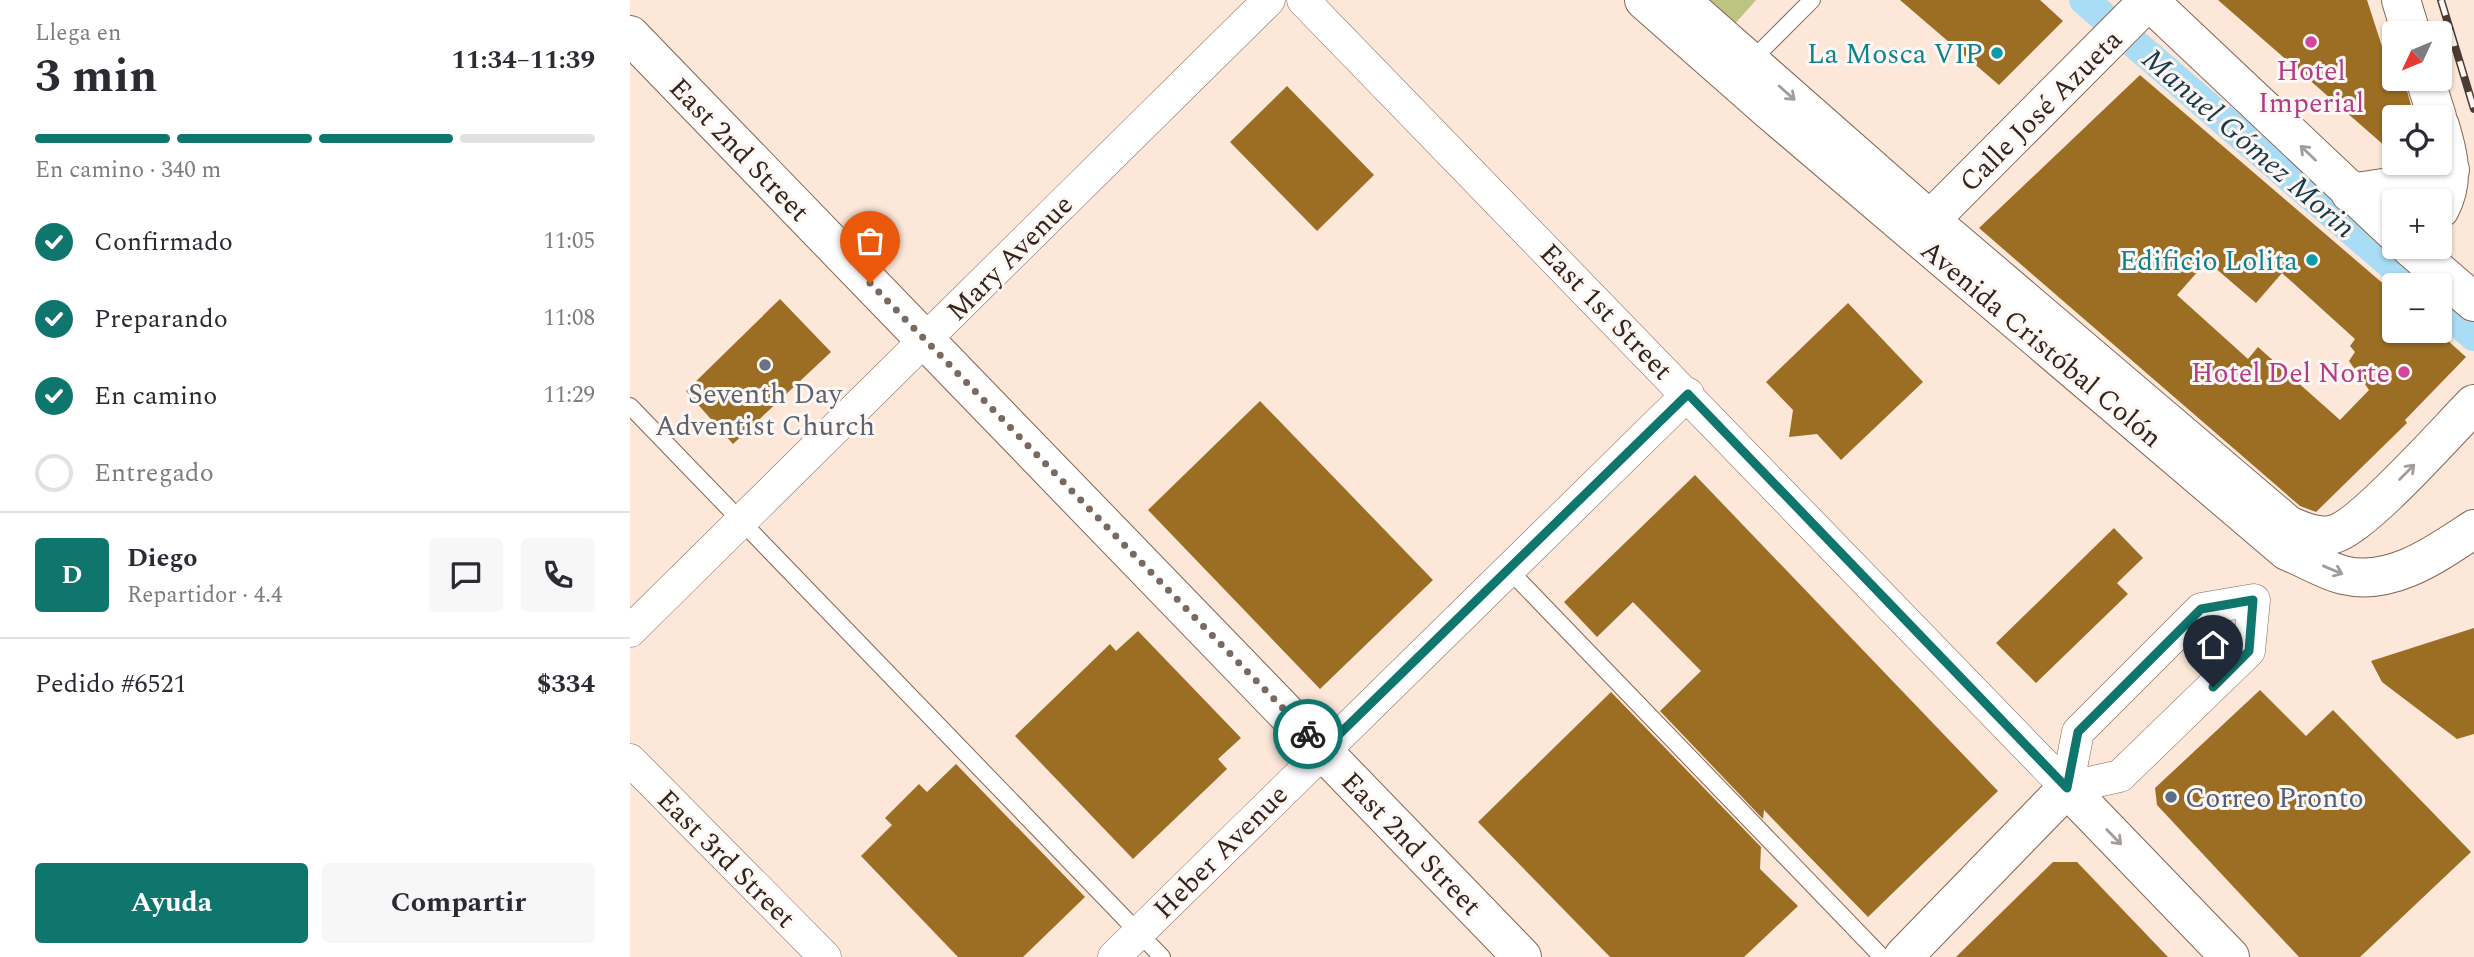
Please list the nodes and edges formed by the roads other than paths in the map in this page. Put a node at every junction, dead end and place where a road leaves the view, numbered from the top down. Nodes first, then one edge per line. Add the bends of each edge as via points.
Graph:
1 (1269, 0) edge
2 (1303, 0) edge
3 (1644, 0) edge
4 (1680, 0) edge
5 (1812, 0) edge
6 (2149, 0) edge
7 (2401, 0) edge
8 (2407, 21) edge
9 (630, 35) edge
10 (1751, 61) junction
11 (2414, 175) edge
12 (2350, 193) junction
13 (1930, 220) junction
14 (2382, 221) edge
15 (2424, 259) edge
16 (2474, 302) edge
17 (926, 340) junction
18 (1688, 394) junction
19 (2474, 404) edge
20 (630, 406) edge
21 (742, 522) junction
22 (2474, 529) edge
23 (1509, 570) junction
24 (630, 631) edge
25 (1323, 750) junction
26 (630, 760) edge
27 (2067, 788) junction
28 (1138, 933) junction
29 (825, 957) edge
30 (1114, 957) edge
31 (1162, 957) edge
32 (1522, 957) edge
33 (1882, 957) edge
34 (1903, 957) edge
35 (2230, 957) edge

1 - 17 street, Mary Avenue
2 - 18 street, East 1st Street
3 -> 22 main road, Avenida Cristóbal Colón via 2287,551 2343,575 2387,576 2438,553
4 - 10 main road
5 - 10 lane
12 -> 6 main road
6 - 13 main road, Calle José Azueta
7 - 8 main road
9 - 17 main road, East 2nd Street
10 -> 13 main road
11 - 12 main road via 2403,185
12 - 14 main road
13 -> 19 main road via 2288,525 2311,535 2333,535 2358,520
15 - 16 main road
17 - 21 street, Mary Avenue
17 - 25 main road, East 2nd Street
18 - 23 street, Heber Avenue
18 - 27 street, East 1st Street
20 - 21 lane
21 - 24 street, Mary Avenue
21 - 28 lane
23 - 25 street, Heber Avenue
23 - 33 lane
25 - 28 street, Heber Avenue
25 - 32 main road, East 2nd Street
26 - 29 street, East 3rd Street
27 - 27 street via 2078,732 2201,609 2253,600 2249,651 2120,776
27 - 34 main road
27 -> 35 main road, East 1st Street
28 - 30 street, Heber Avenue
28 - 31 lane

